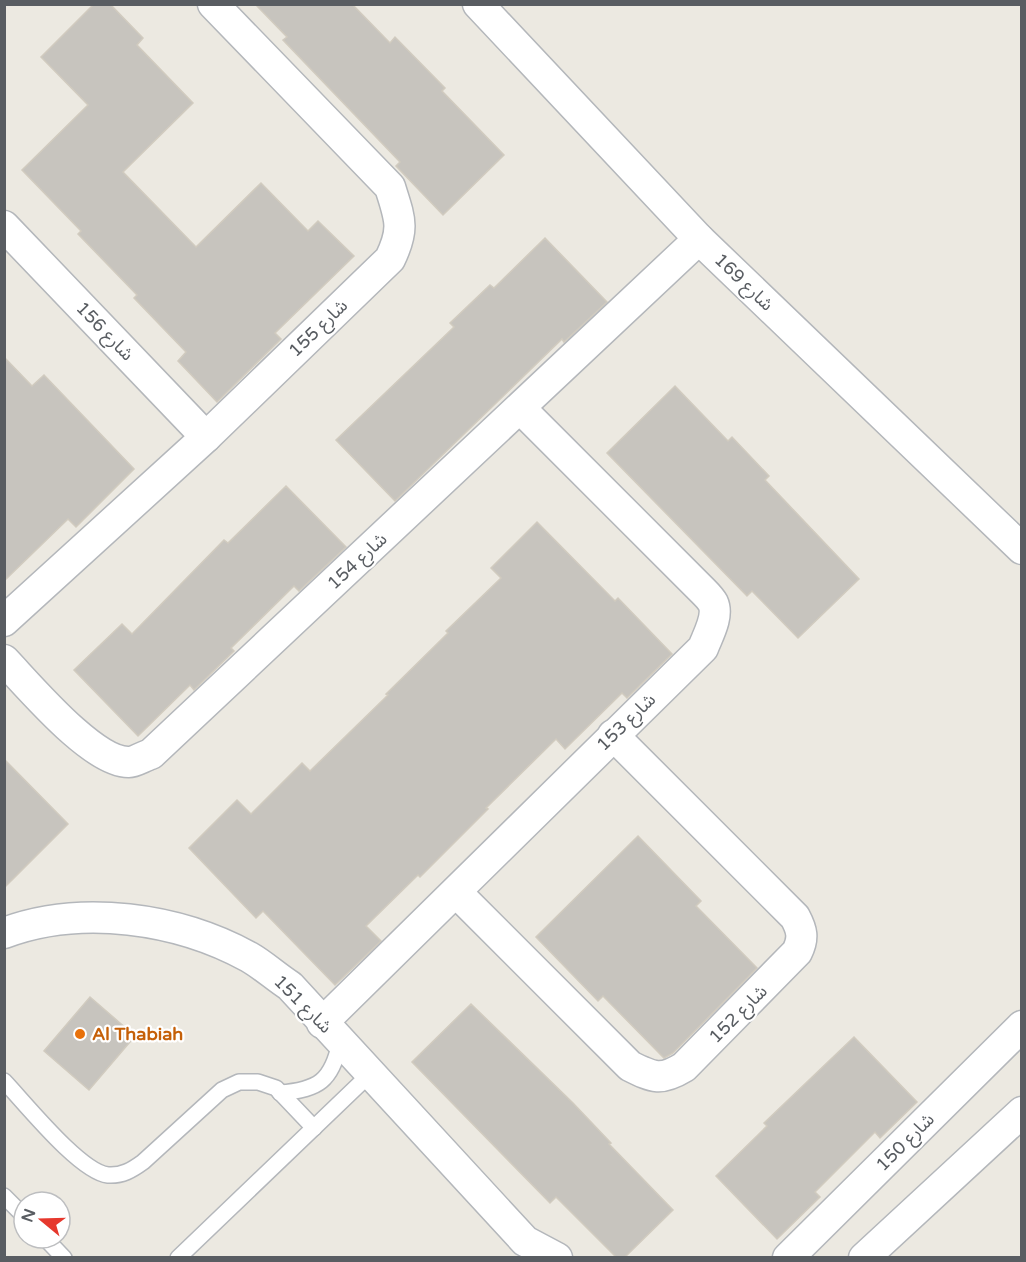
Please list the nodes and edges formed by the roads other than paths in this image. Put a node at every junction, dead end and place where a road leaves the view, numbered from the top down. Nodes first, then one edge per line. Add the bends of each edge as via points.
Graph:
1 (213, 4) edge
2 (478, 4) edge
3 (4, 226) edge
4 (699, 239) junction
5 (519, 408) junction
6 (206, 437) junction
7 (1022, 549) edge
8 (4, 621) edge
9 (4, 660) edge
10 (613, 735) junction
11 (456, 892) junction
12 (4, 933) edge
13 (1022, 1026) edge
14 (331, 1032) junction
15 (370, 1074) junction
16 (4, 1081) edge
17 (280, 1093) junction
18 (1022, 1112) edge
19 (314, 1128) junction
20 (527, 1249) edge
21 (178, 1257) edge
22 (557, 1257) edge
23 (788, 1257) edge
24 (864, 1257) edge

1 - 6 street, شارع 155 via 390,187 400,217 399,241 390,259
2 - 4 street, شارع 169
3 - 6 street, شارع 156
4 - 5 street, شارع 154
4 - 7 street, شارع 169
5 - 9 street, شارع 154 via 151,754 129,762 105,756 78,736
5 - 10 street, شارع 153 via 713,603 714,614 703,648
6 - 8 street, شارع 155
10 - 11 street, شارع 153
10 - 11 street, شارع 152 via 795,917 803,940 797,952 684,1068 660,1078 630,1066
11 - 14 street, شارع 153
12 - 14 street, شارع 151 via 57,920 103,916 197,935 249,957 290,986
13 - 23 street, شارع 150
14 - 15 street, شارع 151
14 - 17 lane via 334,1066 327,1077 314,1087
15 - 19 lane
15 - 20 street, شارع 151
16 - 17 lane via 77,1157 96,1172 108,1175 129,1172 143,1162 222,1090 239,1082 258,1082
17 - 19 lane
18 - 24 street
19 - 21 lane
20 - 22 street, شارع 151

